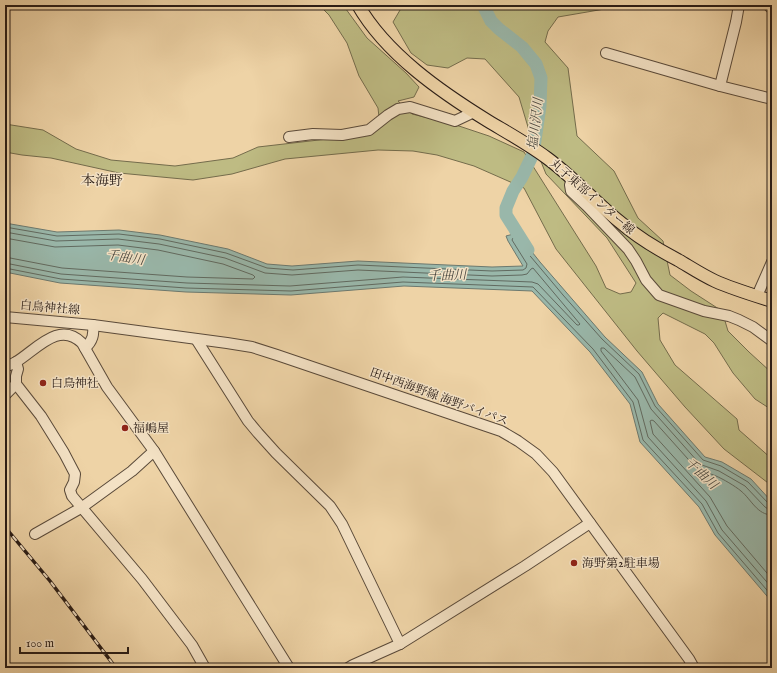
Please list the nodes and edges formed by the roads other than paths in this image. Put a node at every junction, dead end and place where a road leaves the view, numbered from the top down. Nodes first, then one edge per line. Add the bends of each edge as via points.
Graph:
1 (358, 5) edge
2 (739, 5) edge
3 (768, 5) edge
4 (772, 9) edge
5 (606, 53) dead end
6 (720, 86) junction
7 (772, 98) edge
8 (474, 112) junction
9 (289, 137) dead end
10 (572, 179) junction
11 (772, 262) edge
12 (757, 296) junction
13 (772, 301) edge
14 (5, 317) edge
15 (93, 325) junction
16 (196, 339) junction
17 (772, 341) edge
18 (85, 348) junction
19 (16, 362) junction
20 (5, 367) edge
21 (16, 384) junction
22 (5, 395) edge
23 (154, 451) junction
24 (81, 508) junction
25 (590, 524) junction
26 (35, 534) dead end
27 (400, 644) junction
28 (205, 668) edge
29 (289, 668) edge
30 (348, 668) edge
31 (694, 668) edge

1 - 8 main road, 丸子東部インター線 via 372,27 389,46 438,87
2 - 6 street
3 - 4 street
5 - 6 street
6 - 7 street
8 - 9 street via 455,121 410,107 388,114 369,130 342,135 313,134
8 - 10 main road, 丸子東部インター線 via 547,158
10 - 12 main road, 丸子東部インター線 via 619,222 656,248 714,280
10 - 17 street via 571,191 628,249 646,280 659,295 704,311 740,320
11 - 12 street
12 - 13 main road, 丸子東部インター線
14 - 15 street, 白鳥神社線
15 - 16 street, 田中西海野線 海野バイパス
15 - 18 street via 92,340
16 - 25 street, 田中西海野線 海野バイパス via 239,344 271,353 501,431 536,454 553,472
16 - 27 street via 248,421 276,453 330,506 342,524
18 - 19 street via 77,338 59,335 51,337
18 - 23 street via 107,387
19 - 20 street
19 - 21 street
21 - 22 street
21 - 24 street via 41,416 64,453 75,474 70,490
23 - 24 street via 132,471
23 - 29 street
24 - 26 street
24 - 28 street via 142,579 192,645
25 - 27 street
25 - 31 street, 田中西海野線 海野バイパス
27 - 30 street

